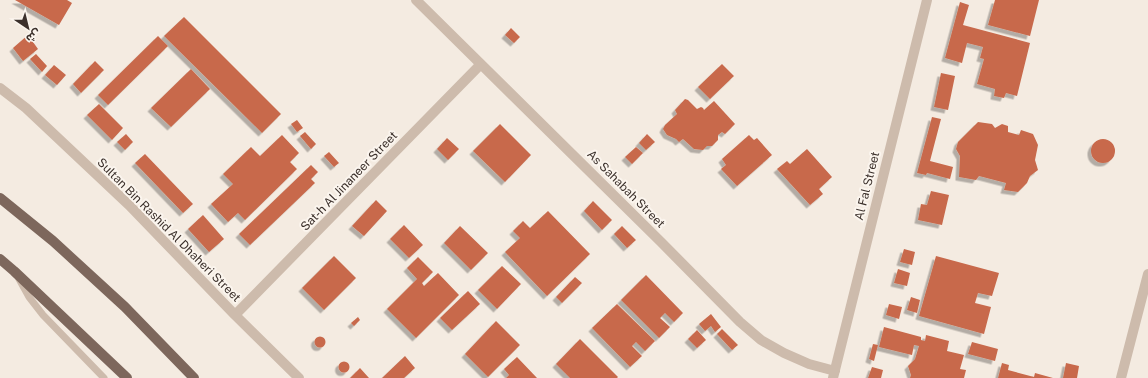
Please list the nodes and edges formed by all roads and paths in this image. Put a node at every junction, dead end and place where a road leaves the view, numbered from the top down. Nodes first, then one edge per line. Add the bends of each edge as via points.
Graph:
1 (416, 0) edge
2 (927, 0) edge
3 (481, 64) junction
4 (0, 88) edge
5 (0, 198) edge
6 (0, 259) edge
7 (14, 271) junction
8 (1147, 279) edge
9 (235, 315) junction
10 (834, 374) edge
11 (104, 378) edge
12 (127, 378) edge
13 (194, 378) edge
14 (299, 378) edge
15 (1121, 378) edge

1 - 3 street, As Sahabah Street
2 - 10 street, Al Fal Street
3 - 9 street, Sat-h Al Jinaneer Street
3 - 10 street, As Sahabah Street via 740,322 761,340 784,353
4 - 9 street, Sultan Bin Rashid Al Dhaheri Street via 26,108 129,205
5 - 13 main road via 53,241 124,307
6 - 7 main road
7 - 11 lane via 29,297 44,315
7 - 12 main road
8 - 15 street
9 - 14 street, Sultan Bin Rashid Al Dhaheri Street

